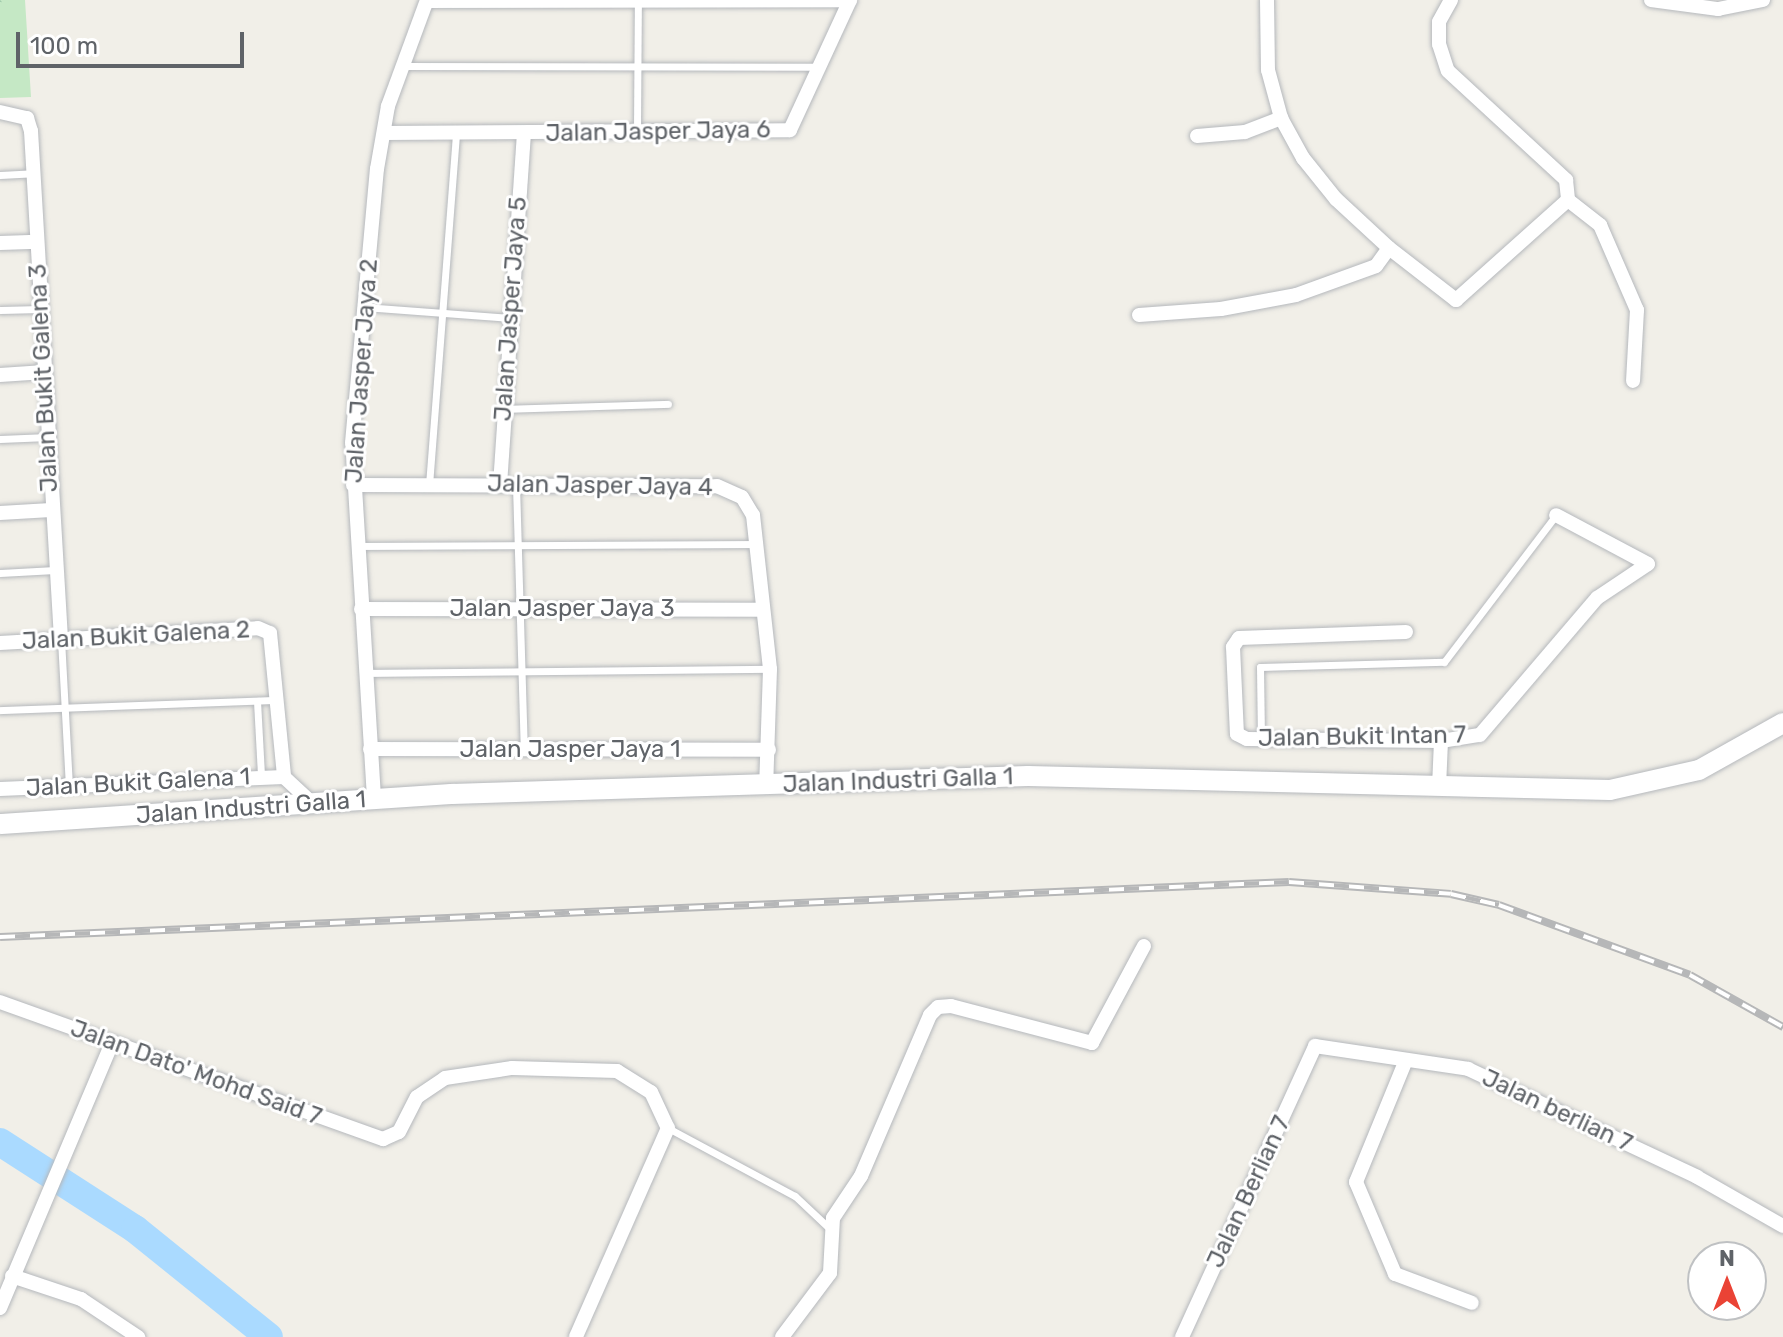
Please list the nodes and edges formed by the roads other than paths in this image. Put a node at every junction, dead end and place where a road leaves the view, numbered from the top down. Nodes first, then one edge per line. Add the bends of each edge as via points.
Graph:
1 (427, 0) edge
2 (638, 0) edge
3 (850, 0) edge
4 (1267, 0) edge
5 (1451, 0) edge
6 (1651, 0) edge
7 (1763, 0) edge
8 (403, 66) junction
9 (637, 67) junction
10 (818, 67) junction
11 (0, 112) edge
12 (1281, 118) junction
13 (637, 132) junction
14 (384, 133) junction
15 (456, 133) junction
16 (524, 134) junction
17 (1197, 136) dead end
18 (33, 173) junction
19 (0, 175) edge
20 (1568, 200) junction
21 (37, 242) junction
22 (0, 243) edge
23 (1389, 248) junction
24 (364, 307) junction
25 (41, 309) junction
26 (0, 310) edge
27 (440, 313) junction
28 (1139, 315) dead end
29 (510, 318) junction
30 (45, 372) junction
31 (0, 375) edge
32 (1633, 381) dead end
33 (668, 404) dead end
34 (505, 409) junction
35 (48, 437) junction
36 (0, 439) edge
37 (353, 485) junction
38 (429, 485) junction
39 (500, 485) junction
40 (516, 485) junction
41 (51, 510) junction
42 (0, 513) edge
43 (1556, 515) joint
44 (756, 544) junction
45 (515, 545) junction
46 (357, 546) junction
47 (55, 570) junction
48 (0, 573) edge
49 (361, 609) junction
50 (519, 609) junction
51 (763, 610) junction
52 (1406, 632) dead end
53 (61, 639) junction
54 (0, 643) edge
55 (770, 669) junction
56 (521, 672) junction
57 (365, 673) junction
58 (277, 700) junction
59 (257, 701) junction
60 (64, 708) junction
61 (0, 710) edge
62 (1783, 723) edge
63 (1261, 739) junction
64 (1441, 741) junction
65 (370, 749) junction
66 (524, 750) junction
67 (769, 750) junction
68 (261, 776) junction
69 (284, 777) junction
70 (69, 787) junction
71 (766, 787) junction
72 (1439, 787) junction
73 (0, 789) edge
74 (374, 798) junction
75 (312, 803) junction
76 (0, 824) edge
77 (1144, 946) dead end
78 (0, 1002) edge
79 (111, 1045) junction
80 (1315, 1046) joint
81 (1406, 1060) junction
82 (668, 1128) junction
83 (1783, 1226) edge
84 (830, 1229) junction
85 (12, 1276) junction
86 (1472, 1303) dead end
87 (0, 1308) edge
88 (138, 1337) edge
89 (576, 1337) edge
90 (782, 1337) edge
91 (1182, 1337) edge

1 - 2 street
1 - 8 street, Jalan Jasper Jaya 2
2 - 3 street
2 - 9 lane
3 - 10 street, Jalan Jasper Jaya 6
4 - 12 street via 1268,70
5 - 20 street via 1439,22 1448,71 1566,180
6 - 7 street via 1718,9
8 - 9 lane
8 - 14 street, Jalan Jasper Jaya 2
9 - 10 lane
9 - 13 lane
10 - 13 street, Jalan Jasper Jaya 6 via 790,130
11 - 18 street, Jalan Bukit Galena 3 via 27,118
12 - 17 street via 1245,132
12 - 23 street via 1303,158 1336,199
13 - 16 street, Jalan Jasper Jaya 6
14 - 15 street, Jalan Jasper Jaya 6
14 - 24 street, Jalan Jasper Jaya 2
15 - 16 street, Jalan Jasper Jaya 6
15 - 27 lane
16 - 29 street, Jalan Jasper Jaya 5
18 - 19 lane
18 - 21 street, Jalan Bukit Galena 3
20 - 23 street via 1456,300
20 - 32 street via 1600,225 1637,310
21 - 22 street
21 - 25 street, Jalan Bukit Galena 3
23 - 28 street via 1376,266 1296,295 1221,309
24 - 27 lane
24 - 37 street, Jalan Jasper Jaya 2
25 - 26 lane
25 - 30 street, Jalan Bukit Galena 3
27 - 29 lane
27 - 38 lane
29 - 34 street, Jalan Jasper Jaya 5
30 - 31 street
30 - 35 street, Jalan Bukit Galena 3
33 - 34 lane
34 - 39 street, Jalan Jasper Jaya 5
35 - 36 lane
35 - 41 street, Jalan Bukit Galena 3
37 - 38 street, Jalan Jasper Jaya 4
37 - 46 street, Jalan Jasper Jaya 2
38 - 39 street, Jalan Jasper Jaya 4
39 - 40 street, Jalan Jasper Jaya 4
40 - 44 street, Jalan Jasper Jaya 4 via 732,489 749,505
40 - 45 lane
41 - 42 street
41 - 47 street, Jalan Bukit Galena 3
43 - 63 lane via 1444,662 1260,667
43 - 64 street, Jalan Bukit Intan 7 via 1648,564 1597,598 1480,735
44 - 45 lane
44 - 51 street, Jalan Jasper Jaya 4
45 - 46 lane
45 - 50 lane
46 - 49 street, Jalan Jasper Jaya 2
47 - 48 lane
47 - 53 street, Jalan Bukit Galena 3
49 - 50 street, Jalan Jasper Jaya 3
49 - 57 street, Jalan Jasper Jaya 2
50 - 51 street, Jalan Jasper Jaya 3
50 - 56 lane
51 - 55 street, Jalan Jasper Jaya 4
52 - 63 street, Jalan Bukit Intan 7 via 1239,638 1233,647 1237,734
53 - 54 street, Jalan Bukit Galena 2
53 - 58 street, Jalan Bukit Galena 2 via 258,628 270,633
53 - 60 lane
55 - 56 lane
55 - 67 street, Jalan Jasper Jaya 4
56 - 57 lane
56 - 66 lane
57 - 65 street, Jalan Jasper Jaya 2
58 - 59 lane
58 - 69 street, Jalan Bukit Galena 2
59 - 60 lane
59 - 68 lane
60 - 61 lane
60 - 70 lane
62 - 72 main road, Jalan Industri Galla 1 via 1699,770 1654,784 1610,790
63 - 64 street, Jalan Bukit Intan 7
64 - 72 street
65 - 66 street, Jalan Jasper Jaya 1
65 - 74 street, Jalan Jasper Jaya 2
66 - 67 street, Jalan Jasper Jaya 1
67 - 71 street, Jalan Jasper Jaya 4
68 - 69 street, Jalan Bukit Galena 1
68 - 70 street, Jalan Bukit Galena 1
69 - 75 street, Jalan Bukit Galena 1
70 - 73 street, Jalan Bukit Galena 1
71 - 72 main road, Jalan Industri Galla 1 via 1028,776
71 - 74 main road, Jalan Industri Galla 1
74 - 75 main road, Jalan Industri Galla 1
75 - 76 main road, Jalan Industri Galla 1
77 - 84 street via 1092,1043 938,1007 861,1176
78 - 79 street, Jalan Dato' Mohd Said 7
79 - 82 street, Jalan Dato' Mohd Said 7 via 393,1138 417,1097 445,1078 512,1068 617,1071 651,1092
79 - 85 street
80 - 81 street, Jalan berlian 7
80 - 91 street, Jalan Berlian 7
81 - 83 street, Jalan berlian 7 via 1468,1069 1697,1177
81 - 86 street via 1356,1182 1395,1274
82 - 84 lane via 795,1196
82 - 89 street via 630,1226
84 - 90 street via 830,1273
85 - 87 street
85 - 88 street via 81,1299

